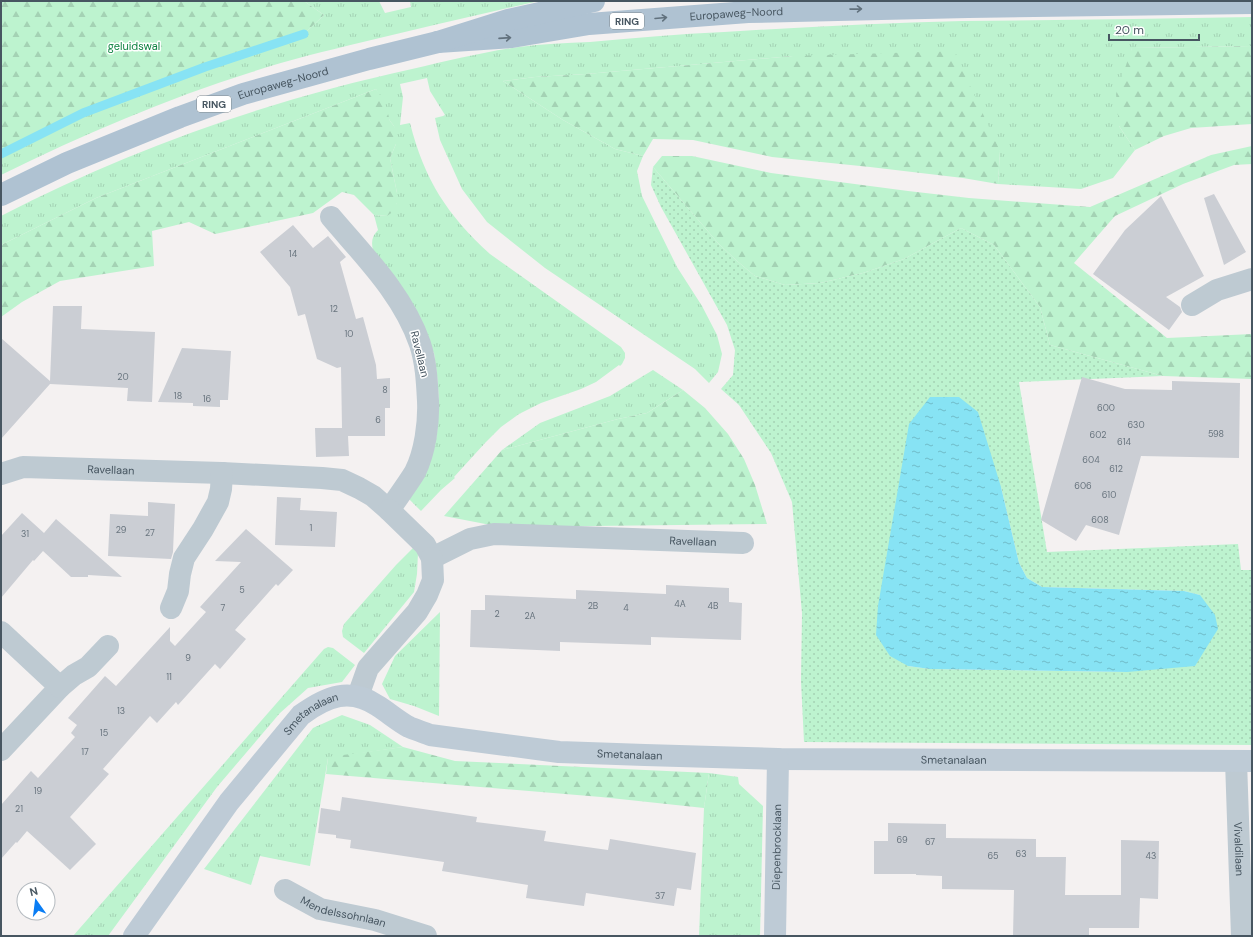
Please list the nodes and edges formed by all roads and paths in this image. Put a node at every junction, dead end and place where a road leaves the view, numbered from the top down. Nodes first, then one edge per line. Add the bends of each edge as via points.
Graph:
1 (594, 1) edge
2 (1252, 3) edge
3 (438, 42) junction
4 (1, 195) edge
5 (331, 217) dead end
6 (1252, 279) edge
7 (1192, 305) dead end
8 (222, 473) junction
9 (1, 474) edge
10 (389, 510) junction
11 (743, 543) dead end
12 (432, 558) junction
13 (171, 608) dead end
14 (1, 632) edge
15 (108, 646) dead end
16 (60, 687) junction
17 (358, 696) junction
18 (1, 750) edge
19 (778, 759) junction
20 (1244, 761) edge
21 (285, 890) dead end
22 (134, 936) edge
23 (426, 936) edge
24 (775, 936) edge
25 (1242, 936) edge

1 - 3 main road, Europaweg-Noord / RING via 508,20
3 -> 2 main road, Europaweg-Noord / RING via 512,38 589,24 748,12
3 - 4 main road, Europaweg-Noord / RING via 243,94 74,161
5 - 10 street, Ravellaan via 384,279 404,309 418,339 424,364 428,418 422,452 415,471
6 - 7 street via 1216,290
8 - 9 street, Ravellaan via 23,467
8 - 10 street, Ravellaan via 342,480 373,496
8 - 13 street via 218,502 184,558 178,591
10 - 12 street, Ravellaan via 424,545
11 - 12 street, Ravellaan via 494,534 470,539
12 - 17 street via 433,580 427,595 417,612 368,668
14 - 16 street
15 - 16 street via 88,667
16 - 18 street
17 - 19 street, Smetanalaan via 410,727 430,735 559,752
17 - 22 street, Smetanalaan via 345,694 331,698 314,705 301,715 229,802
19 - 20 street, Smetanalaan
19 - 24 street, Diepenbrocklaan
20 - 25 street, Vivaldilaan
21 - 23 street, Mendelssohnlaan via 320,909 375,920

